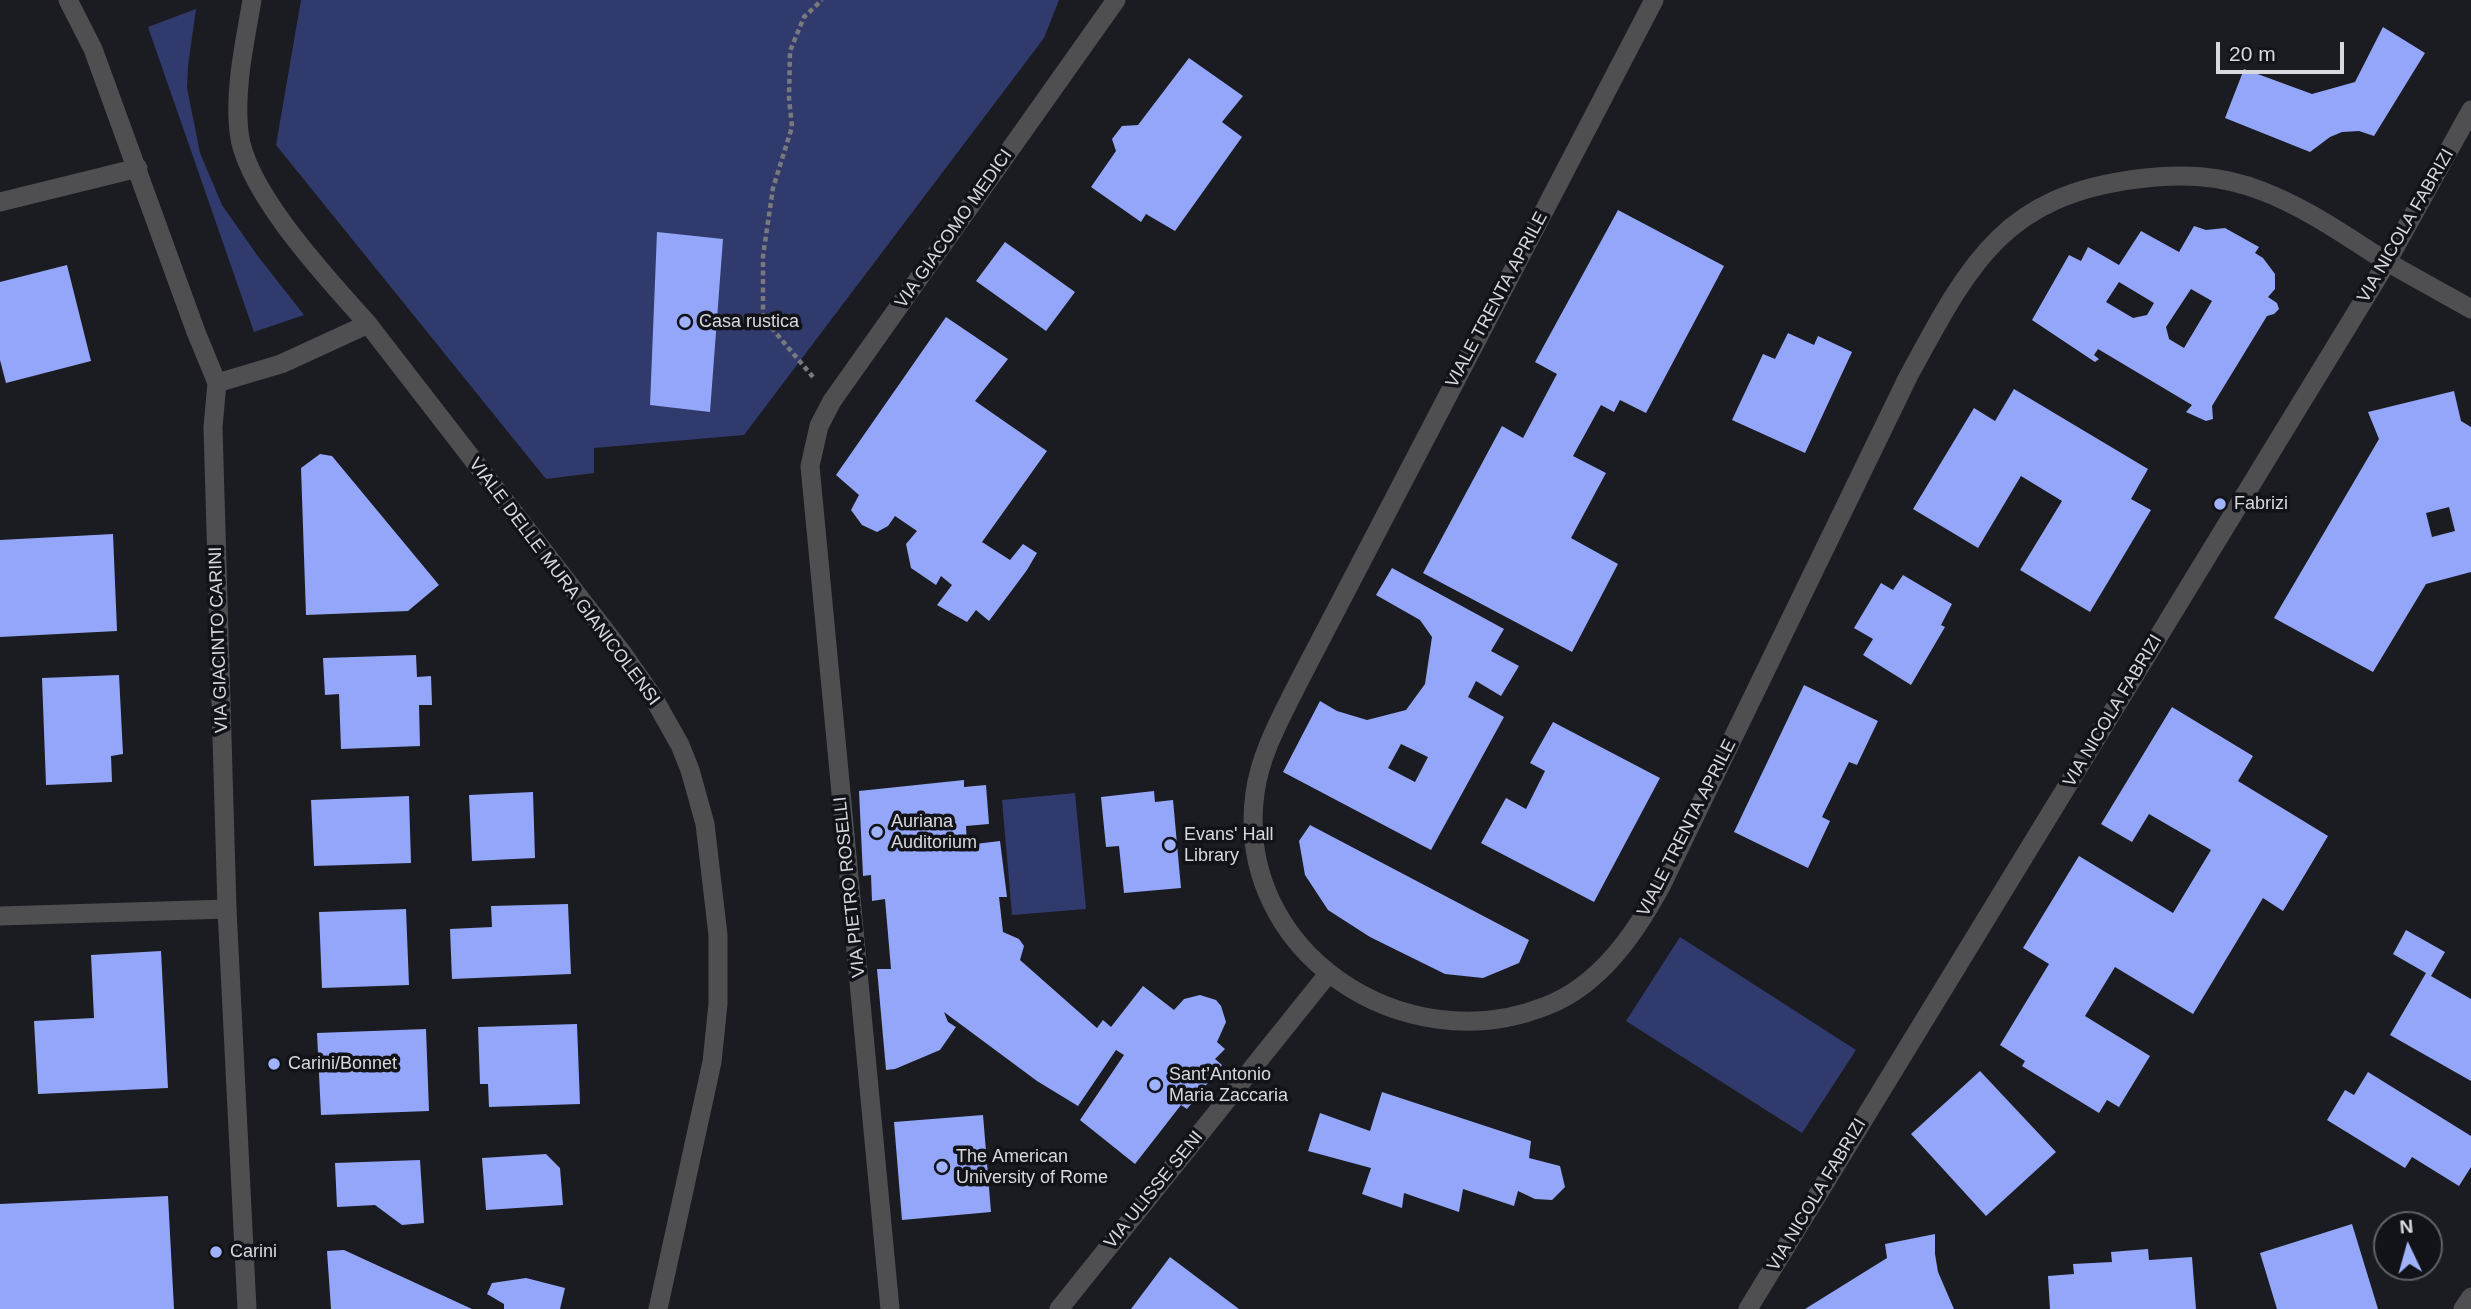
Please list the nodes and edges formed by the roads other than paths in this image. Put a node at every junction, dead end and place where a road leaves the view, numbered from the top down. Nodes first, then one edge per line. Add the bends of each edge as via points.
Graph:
1 (68, 0) edge
2 (85, 0) edge
3 (252, 0) edge
4 (1115, 0) edge
5 (1654, 0) edge
6 (2471, 110) edge
7 (138, 168) junction
8 (0, 202) edge
9 (2387, 262) junction
10 (2471, 309) edge
11 (368, 324) junction
12 (217, 383) junction
13 (810, 466) joint
14 (227, 909) junction
15 (0, 916) edge
16 (1328, 974) junction
17 (2471, 1297) edge
18 (247, 1309) edge
19 (659, 1309) edge
20 (890, 1309) edge
21 (1059, 1309) edge
22 (1748, 1309) edge
23 (2463, 1309) edge

1 - 2 street
1 - 7 street, VIA GIACINTO CARINI via 93,49
3 - 11 street, VIALE DELLE MURA GIANICOLENSI via 238,110 249,170 283,221
4 - 13 street, VIA GIACOMO MEDICI via 832,401 819,426
5 - 16 street, VIALE TRENTA APRILE via 1297,685 1259,772 1253,810 1264,888 1283,924
6 - 9 street, VIA NICOLA FABRIZI
7 - 8 street
7 - 12 street, VIA GIACINTO CARINI
9 - 10 street, VIALE TRENTA APRILE
9 - 16 street, VIALE TRENTA APRILE via 2298,207 2264,191 2208,176 2173,174 2122,180 2063,196 2029,213 1985,252 1945,310 1883,427 1661,886 1618,952 1555,1002 1484,1020 1427,1019 1374,999
9 - 22 street, VIA NICOLA FABRIZI
11 - 12 street via 281,363
11 - 19 street, VIALE DELLE MURA GIANICOLENSI via 621,651 653,697 690,769 709,855 718,935 718,1003 712,1062
12 - 14 street, VIA GIACINTO CARINI via 213,427
13 - 20 street, VIA PIETRO ROSELLI
14 - 15 street
14 - 18 street, VIA GIACINTO CARINI
16 - 21 street, VIA ULISSE SENI
17 - 23 street

